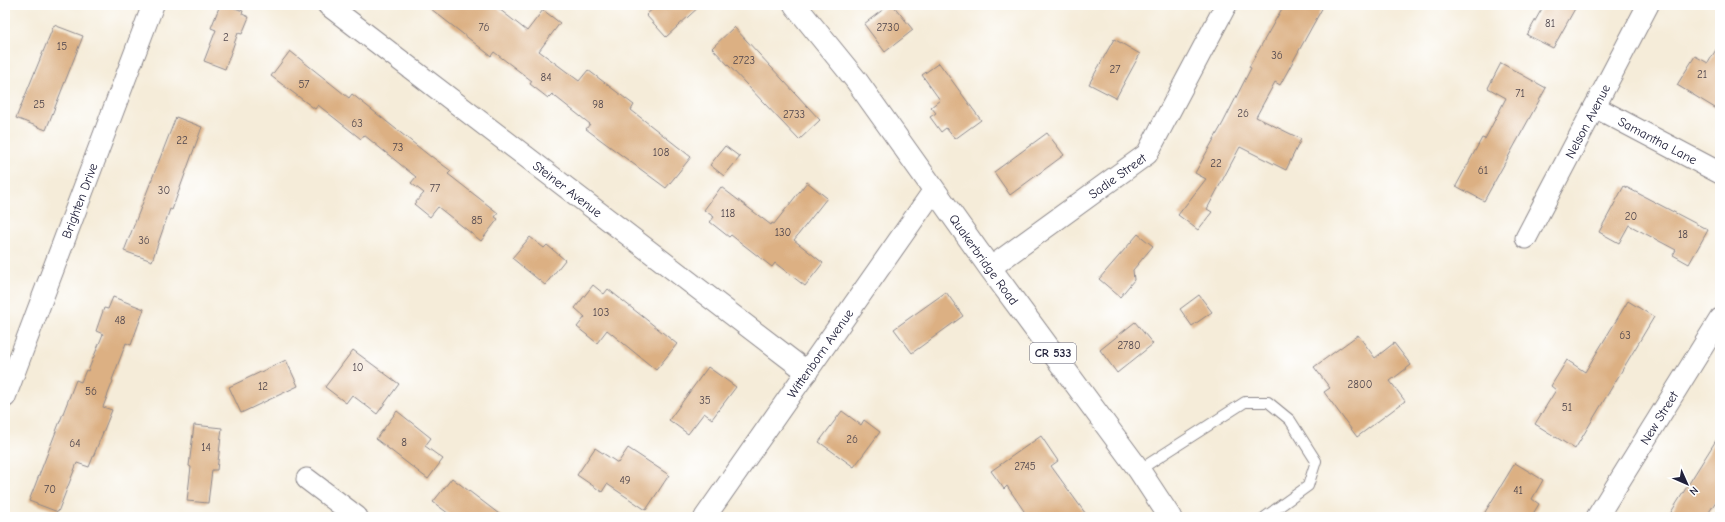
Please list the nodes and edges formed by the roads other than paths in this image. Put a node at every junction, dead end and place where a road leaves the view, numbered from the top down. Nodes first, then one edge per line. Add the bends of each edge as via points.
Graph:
1 (153, 5) edge
2 (328, 5) edge
3 (795, 5) edge
4 (1226, 5) edge
5 (1648, 5) edge
6 (1595, 107) junction
7 (1720, 173) edge
8 (934, 190) junction
9 (1526, 238) dead end
10 (990, 268) junction
11 (1720, 319) edge
12 (807, 372) junction
13 (5, 397) edge
14 (1139, 470) junction
15 (307, 479) dead end
16 (357, 517) edge
17 (705, 517) edge
18 (1170, 517) edge
19 (1265, 517) edge
20 (1597, 517) edge

1 - 13 street, Brighten Drive
2 - 12 street, Steiner Avenue
3 - 8 main road, Quakerbridge Road / CR 533 via 856,80
4 - 10 street, Sadie Street via 1146,154
5 - 6 street, Nelson Avenue
6 - 7 street, Samantha Lane
6 - 9 street, Nelson Avenue
8 - 10 main road, Quakerbridge Road / CR 533
8 - 12 street, Wittenborn Avenue
10 - 14 main road, Quakerbridge Road / CR 533
11 - 20 street, New Street
12 - 17 street, Wittenborn Avenue
14 - 18 main road, Quakerbridge Road / CR 533
14 - 19 lane via 1244,402 1268,402 1290,420 1316,461 1308,486
15 - 16 street

